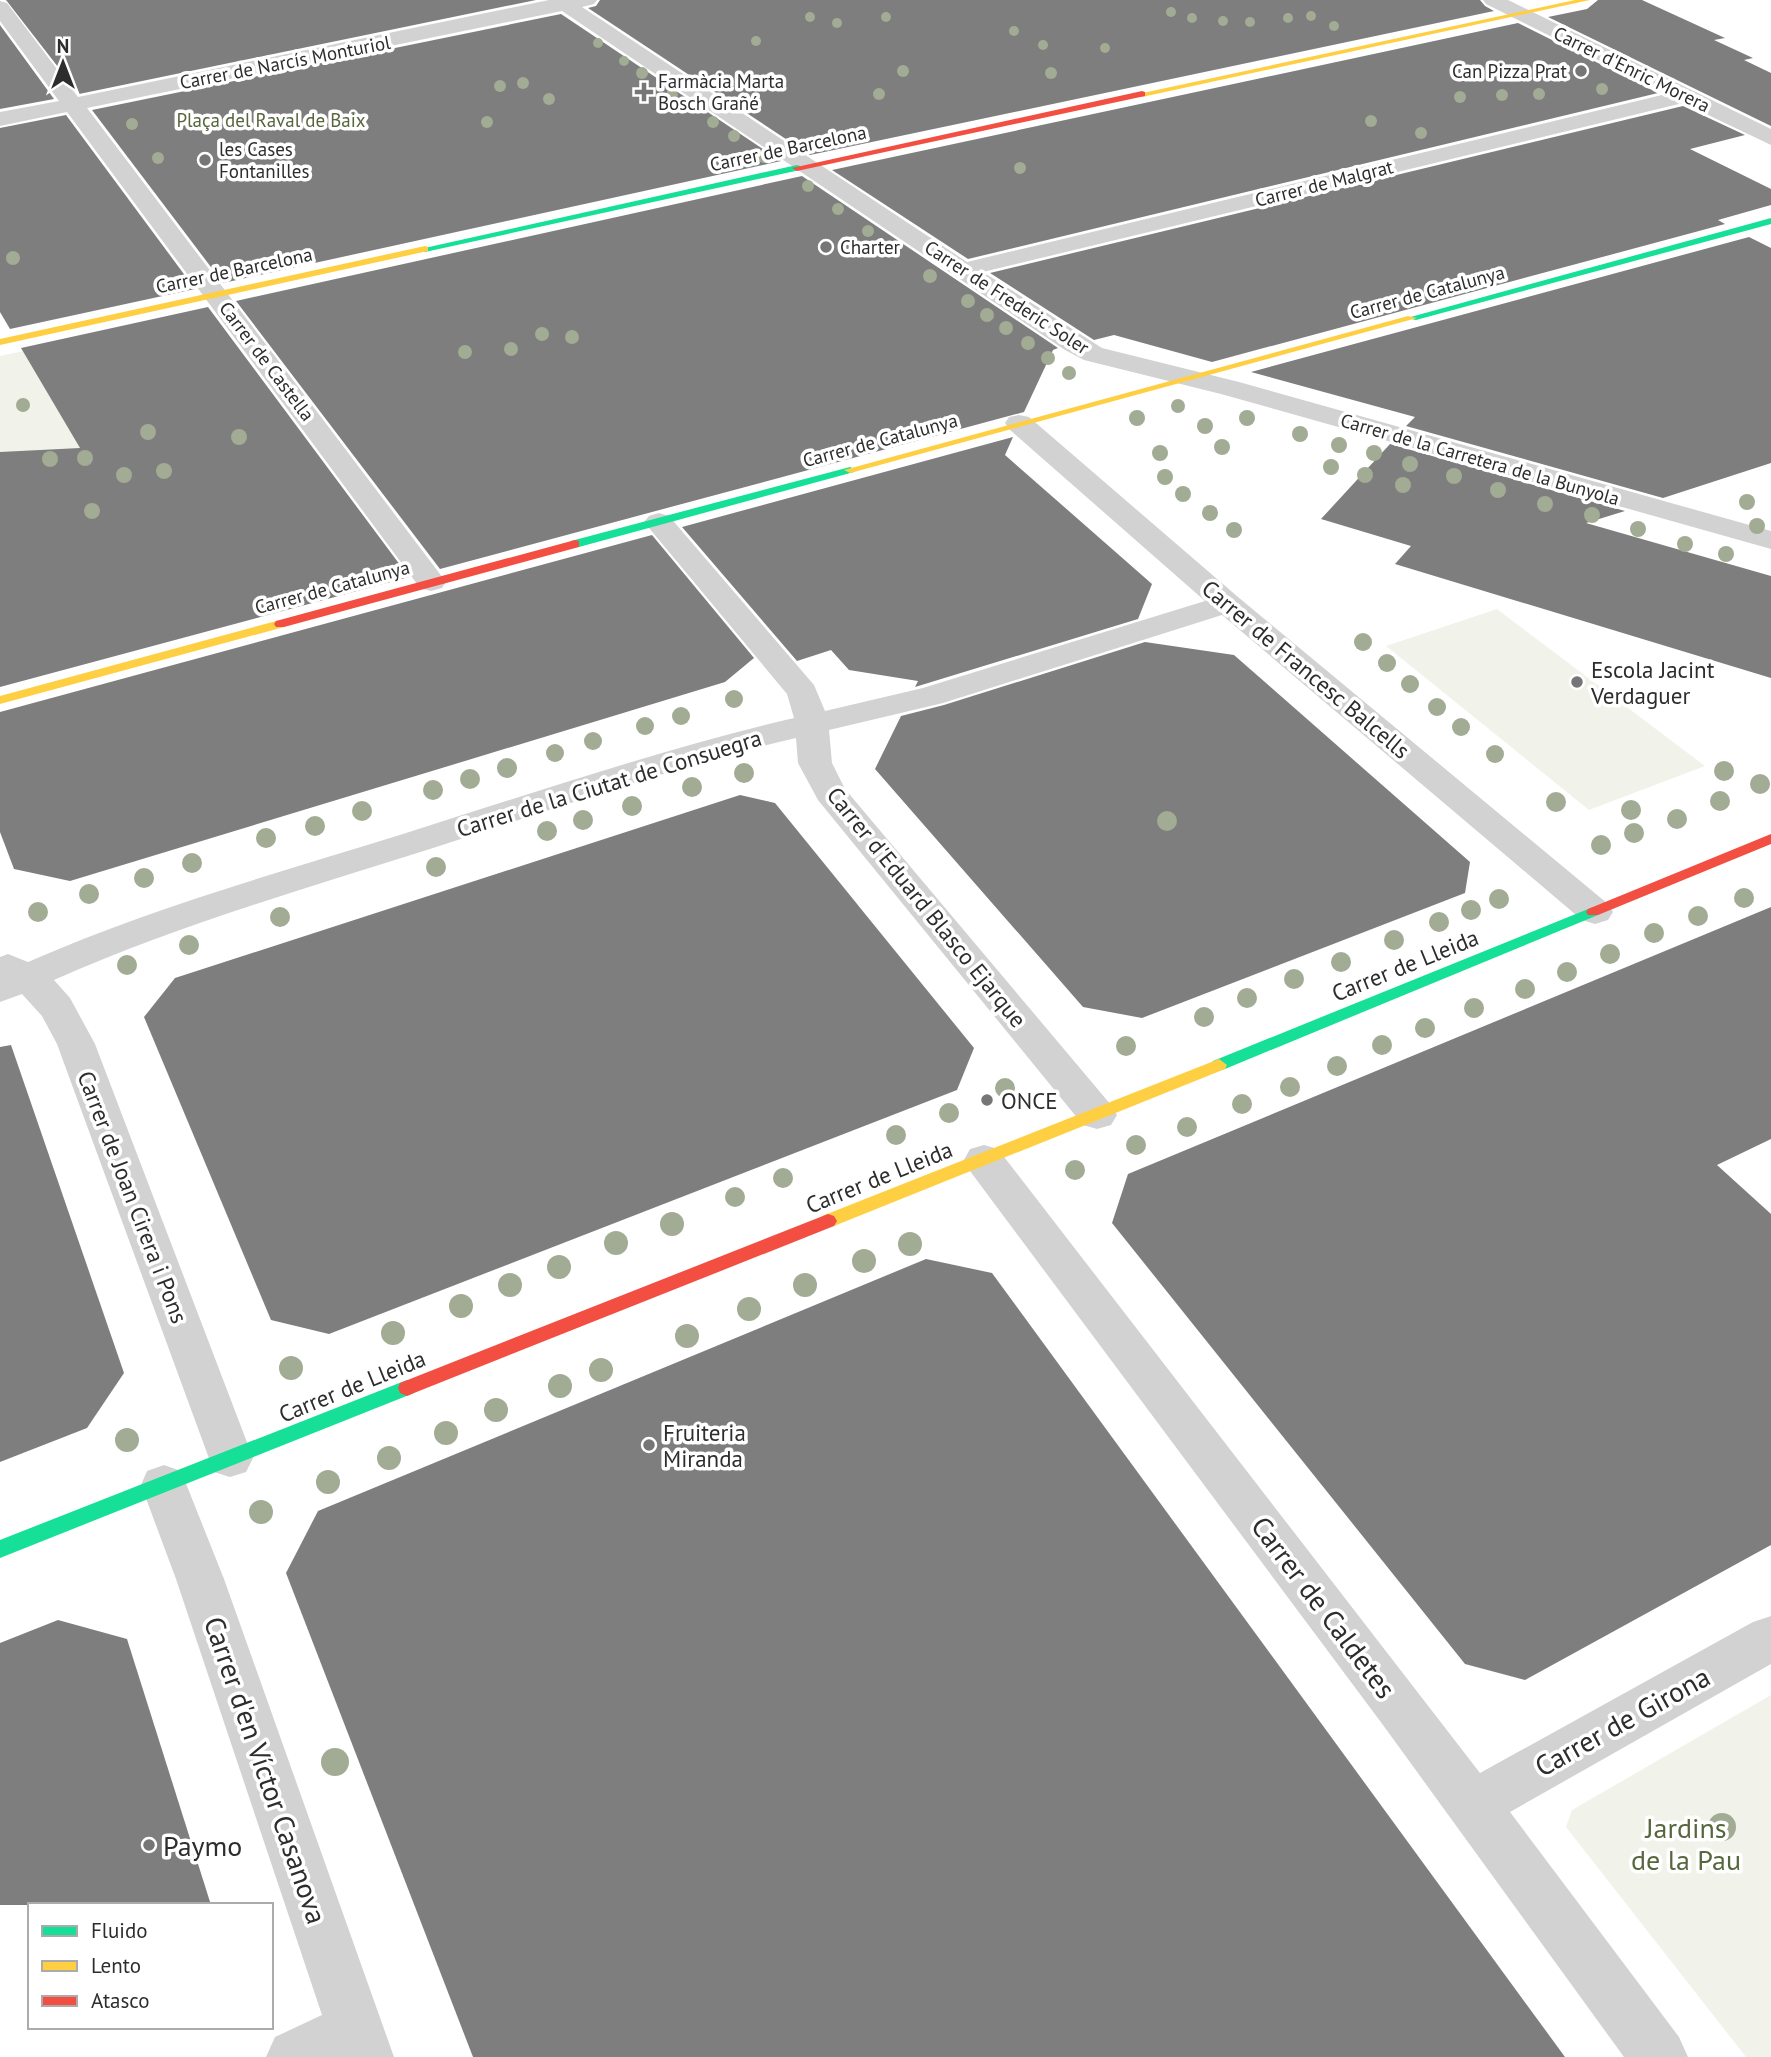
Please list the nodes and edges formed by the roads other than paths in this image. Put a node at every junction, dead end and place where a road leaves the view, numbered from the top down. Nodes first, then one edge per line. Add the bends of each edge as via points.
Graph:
1 (1493, 0) edge
2 (1586, 0) edge
3 (573, 2) edge
4 (0, 7) edge
5 (1520, 14) junction
6 (1685, 96) junction
7 (74, 105) junction
8 (0, 119) edge
9 (1771, 138) edge
10 (809, 165) junction
11 (1771, 221) edge
12 (963, 270) junction
13 (218, 295) junction
14 (0, 342) edge
15 (1188, 379) junction
16 (1019, 423) junction
17 (659, 522) junction
18 (1771, 540) edge
19 (430, 582) junction
20 (1227, 604) junction
21 (0, 700) edge
22 (811, 725) junction
23 (1771, 839) edge
24 (1595, 912) junction
25 (9, 976) edge
26 (1097, 1115) junction
27 (984, 1160) junction
28 (230, 1458) junction
29 (164, 1485) junction
30 (0, 1549) edge
31 (1771, 1638) edge
32 (1473, 1805) junction
33 (360, 2043) edge
34 (295, 2057) edge
35 (1659, 2057) edge

1 - 5 street, Carrer d'Enric Morera
2 - 5 street, Carrer de Barcelona
3 - 7 street, Carrer de Narcís Monturiol
3 - 10 street, Carrer de Frederic Soler
4 - 7 street, Carrer de Castella
5 - 6 street, Carrer d'Enric Morera
5 - 10 street, Carrer de Barcelona
6 - 9 street, Carrer d'Enric Morera
6 - 12 street, Carrer de Malgrat
7 - 8 street, Carrer de Narcís Monturiol
7 - 13 street, Carrer de Castella
10 - 12 street, Carrer de Frederic Soler
10 - 13 street, Carrer de Barcelona
11 - 15 street, Carrer de Catalunya
12 - 15 street, Carrer de Frederic Soler via 1093,354
13 - 14 street, Carrer de Barcelona
13 - 19 street, Carrer de Castella
15 - 16 street, Carrer de Catalunya
15 - 18 street, Carrer de la Carretera de la Bunyola
16 - 17 street, Carrer de Catalunya
16 - 20 street, Carrer de Francesc Balcells
17 - 19 street, Carrer de Catalunya
17 - 22 street, Carrer d'Eduard Blasco Ejarque via 795,680 803,692
19 - 21 street, Carrer de Catalunya
20 - 22 street, Carrer de la Ciutat de Consuegra via 932,696
20 - 24 street, Carrer de Francesc Balcells
22 - 25 street, Carrer de la Ciutat de Consuegra via 664,763 206,908
22 - 26 street, Carrer d'Eduard Blasco Ejarque via 815,763 830,793
23 - 24 street, Carrer de Lleida
24 - 26 street, Carrer de Lleida
25 - 28 street, Carrer de Joan Cirera i Pons via 55,1002 76,1044
26 - 27 street, Carrer de Lleida
27 - 28 street, Carrer de Lleida
27 - 32 street, Carrer de Caldetes
28 - 29 street, Carrer de Lleida
29 - 30 street, Carrer de Lleida
29 - 33 street, Carrer d'en Víctor Casanova
31 - 32 street, Carrer de Girona
32 - 35 street, Carrer de Caldetes
33 - 34 street

